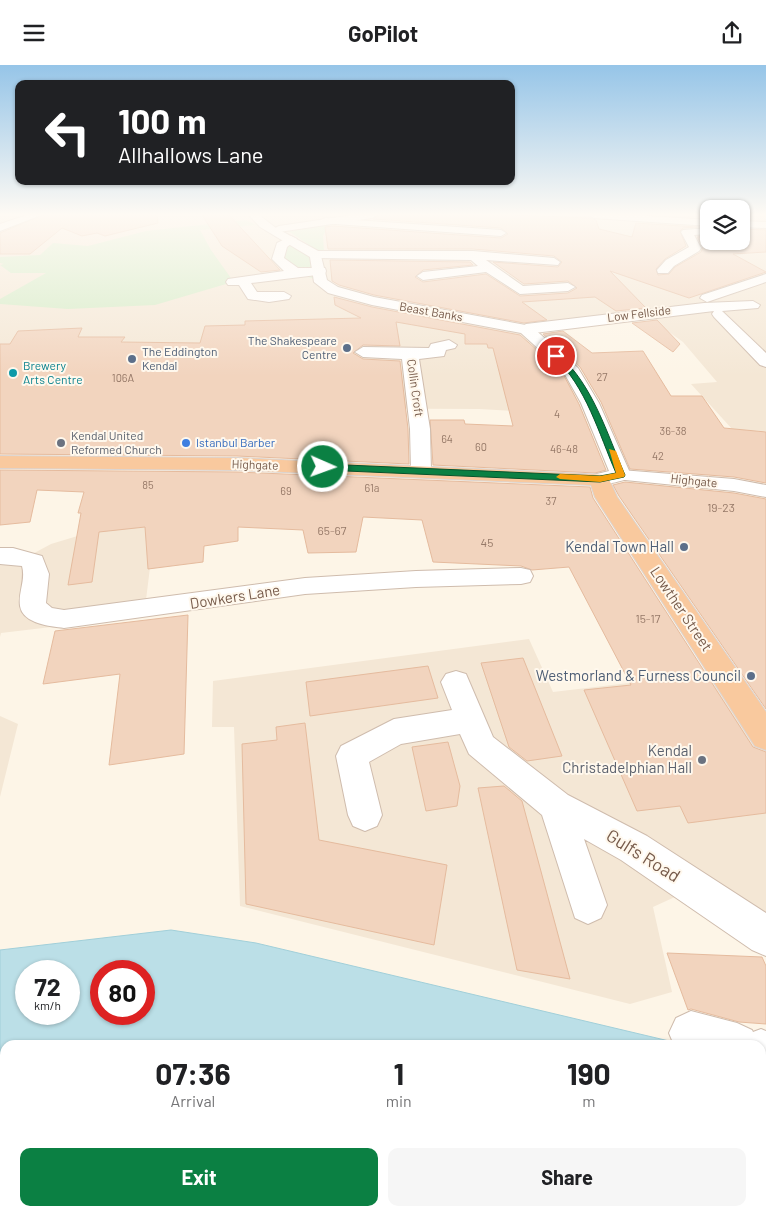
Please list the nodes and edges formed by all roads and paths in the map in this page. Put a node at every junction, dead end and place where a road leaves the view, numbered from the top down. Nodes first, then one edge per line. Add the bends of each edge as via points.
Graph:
1 (290, 269) edge
2 (480, 269) edge
3 (487, 269) edge
4 (320, 271) joint
5 (295, 273) junction
6 (423, 276) dead end
7 (766, 278) edge
8 (568, 287) dead end
9 (284, 296) dead end
10 (754, 305) dead end
11 (704, 307) junction
12 (719, 314) dead end
13 (526, 329) junction
14 (449, 345) dead end
15 (363, 352) dead end
16 (410, 353) junction
17 (766, 362) edge
18 (0, 462) edge
19 (421, 471) junction
20 (610, 477) junction
21 (766, 491) edge
22 (0, 556) edge
23 (521, 576) dead end
24 (456, 682) dead end
25 (470, 720) junction
26 (766, 737) edge
27 (556, 806) junction
28 (365, 815) dead end
29 (588, 905) dead end
30 (766, 936) edge
31 (691, 1033) dead end
32 (718, 1040) edge

1 - 5 street
2 - 6 street
3 - 8 street via 520,290
4 - 5 street
4 - 13 street, Beast Banks via 321,282 349,295
5 - 9 street via 238,282 253,296
7 - 11 street via 712,294 702,301
10 - 11 street, Low Fellside
11 - 13 street, Low Fellside
12 - 17 street
13 - 20 street via 570,369 590,403
14 - 16 street, Collin Croft via 437,347 438,353
15 - 16 street
16 - 19 street, Collin Croft via 420,429
18 - 19 highway, Highgate via 237,464
19 - 20 highway, Highgate
20 - 21 street, Highgate via 734,485
20 - 26 highway, Lowther Street via 606,497
22 - 23 street, Dowkers Lane via 33,561 37,574 33,606 45,616 64,619 305,586
24 - 25 street, Gulfs Road
25 - 27 street, Gulfs Road via 480,745
25 - 28 street via 394,732 352,756
27 - 29 street
27 - 30 street, Gulfs Road via 634,847
31 - 32 street

